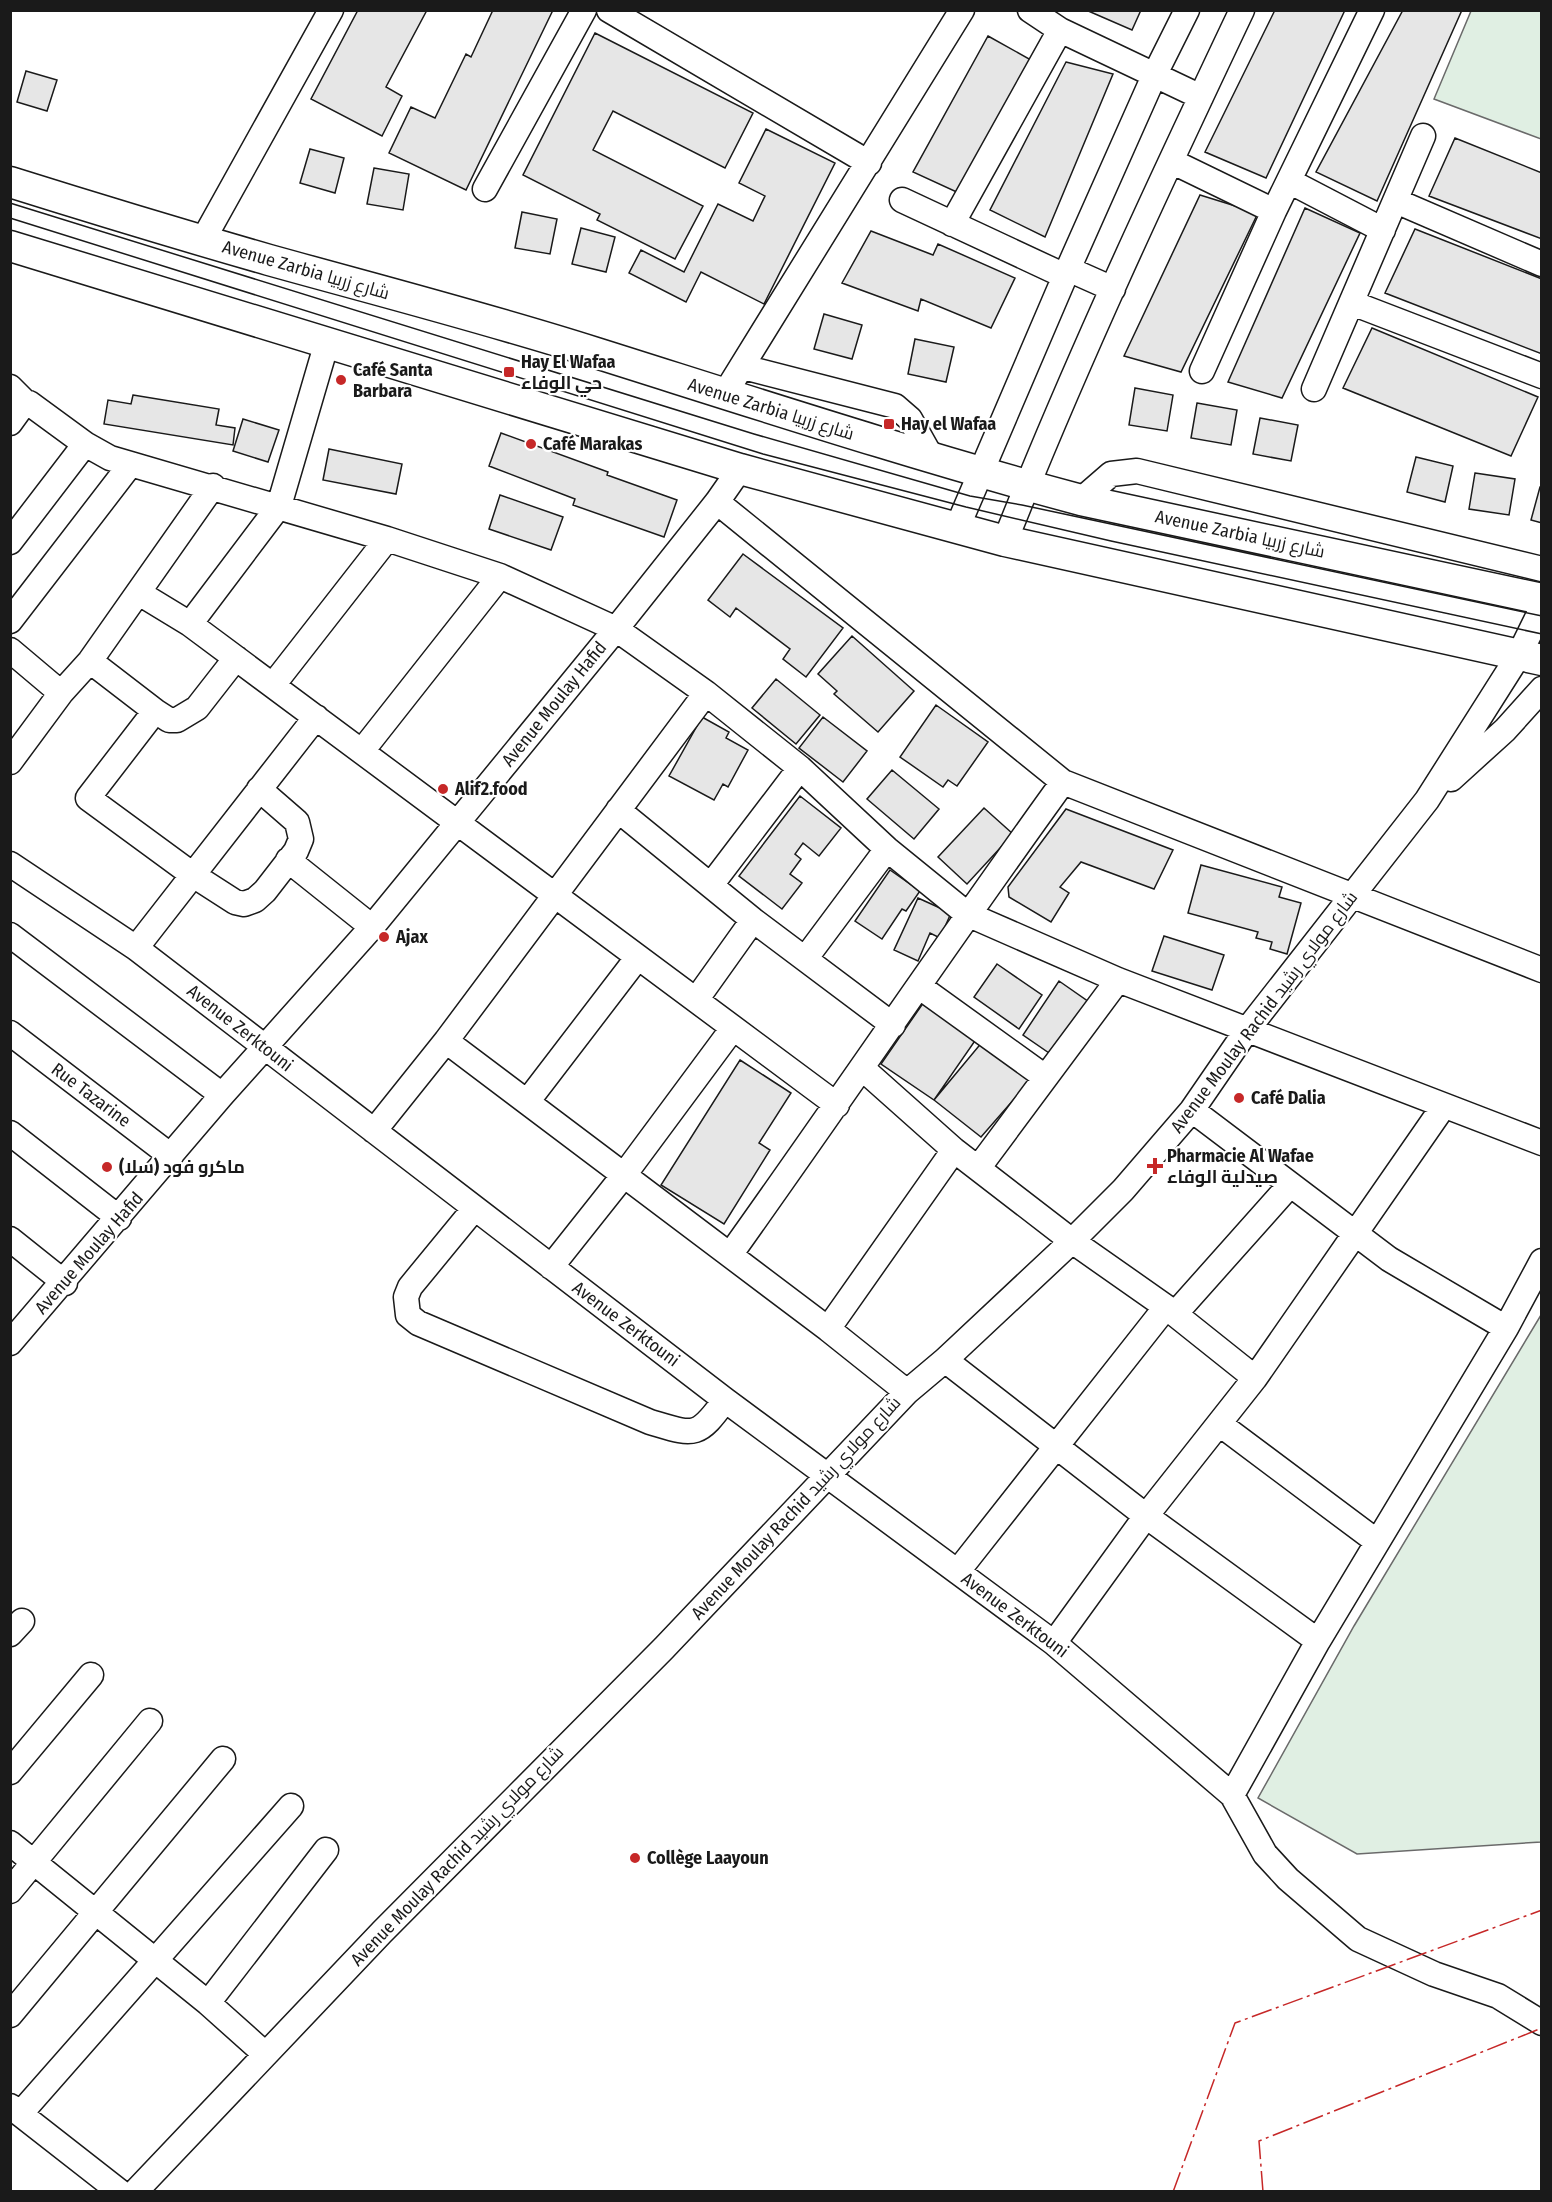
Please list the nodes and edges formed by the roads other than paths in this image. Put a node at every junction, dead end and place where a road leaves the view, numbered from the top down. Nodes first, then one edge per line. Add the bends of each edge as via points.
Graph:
1 (331, 10) edge
2 (584, 10) edge
3 (609, 10) edge
4 (962, 10) edge
5 (1030, 10) edge
6 (1187, 10) edge
7 (1242, 10) edge
8 (1372, 10) edge
9 (1060, 30) junction
10 (1154, 76) junction
11 (1201, 97) junction
12 (1423, 136) dead end
13 (1171, 161) junction
14 (869, 164) junction
15 (10, 182) edge
16 (1289, 182) junction
17 (485, 189) dead end
18 (902, 200) dead end
19 (1396, 201) junction
20 (1274, 210) junction
21 (952, 224) junction
22 (1383, 230) junction
23 (203, 240) junction
24 (10, 246) edge
25 (1542, 264) edge
26 (1067, 272) junction
27 (1113, 289) junction
28 (1352, 303) junction
29 (327, 342) junction
30 (743, 367) junction
31 (1202, 371) dead end
32 (1542, 376) edge
33 (1314, 389) dead end
34 (18, 395) edge
35 (724, 395) junction
36 (10, 423) edge
37 (85, 444) junction
38 (933, 460) junction
39 (130, 465) junction
40 (740, 469) junction
41 (979, 473) junction
42 (213, 486) junction
43 (1027, 486) junction
44 (1081, 500) junction
45 (717, 502) junction
46 (279, 506) junction
47 (957, 528) junction
48 (387, 538) junction
49 (1005, 541) junction
50 (10, 542) edge
51 (1542, 569) edge
52 (500, 576) junction
53 (139, 593) junction
54 (1542, 599) edge
55 (1542, 608) edge
56 (10, 621) edge
57 (190, 624) junction
58 (616, 629) junction
59 (10, 650) edge
60 (1530, 657) edge
61 (236, 658) junction
62 (90, 661) junction
63 (273, 685) junction
64 (1542, 689) edge
65 (61, 693) junction
66 (706, 693) junction
67 (155, 711) junction
68 (316, 717) junction
69 (362, 751) junction
70 (12, 756) edge
71 (800, 768) junction
72 (1063, 782) junction
73 (259, 789) junction
74 (1427, 800) junction
75 (618, 810) junction
76 (458, 821) junction
77 (887, 849) junction
78 (288, 860) junction
79 (10, 864) edge
80 (193, 875) junction
81 (711, 885) junction
82 (555, 894) junction
83 (1350, 897) junction
84 (967, 914) junction
85 (753, 920) junction
86 (372, 927) junction
87 (10, 935) edge
88 (136, 948) junction
89 (639, 957) junction
90 (805, 958) junction
91 (1542, 970) edge
92 (1118, 981) junction
93 (920, 987) junction
94 (696, 1000) junction
95 (893, 1025) junction
96 (733, 1028) junction
97 (1247, 1030) junction
98 (10, 1033) edge
99 (446, 1041) junction
100 (265, 1046) junction
101 (863, 1069) junction
102 (1045, 1077) junction
103 (222, 1095) junction
104 (527, 1102) junction
105 (837, 1105) junction
106 (1443, 1107) junction
107 (1192, 1110) junction
108 (374, 1131) junction
109 (10, 1133) edge
110 (1542, 1143) edge
111 (954, 1150) junction
112 (171, 1156) junction
113 (979, 1167) junction
114 (624, 1175) junction
115 (1289, 1186) junction
116 (474, 1209) junction
117 (119, 1218) junction
118 (1353, 1234) junction
119 (10, 1239) edge
120 (1072, 1241) junction
121 (730, 1255) junction
122 (1542, 1261) edge
123 (551, 1268) junction
124 (64, 1283) junction
125 (1171, 1310) junction
126 (1506, 1328) junction
127 (828, 1329) junction
128 (14, 1334) edge
129 (945, 1360) junction
130 (1256, 1378) junction
131 (907, 1392) junction
132 (725, 1400) junction
133 (1221, 1425) junction
134 (1057, 1446) junction
135 (828, 1474) junction
136 (1146, 1516) junction
137 (1376, 1541) junction
138 (958, 1571) junction
139 (1318, 1641) junction
140 (1054, 1643) junction
141 (91, 1675) dead end
142 (150, 1721) dead end
143 (223, 1759) dead end
144 (10, 1772) edge
145 (1232, 1795) junction
146 (291, 1806) dead end
147 (10, 1843) edge
148 (326, 1850) dead end
149 (35, 1863) junction
150 (10, 1891) edge
151 (94, 1912) junction
152 (154, 1962) junction
153 (208, 2003) junction
154 (10, 2014) edge
155 (1542, 2023) edge
156 (265, 2054) junction
157 (15, 2110) edge
158 (120, 2192) edge
159 (135, 2192) edge

1 - 23 street
2 - 17 street
3 - 14 street
4 - 14 street
5 - 9 street
6 - 10 street
7 - 11 street
8 - 16 street
9 - 10 street
9 - 21 street
10 - 11 street
10 - 26 street
11 - 13 street
12 - 19 street
13 - 20 street
13 - 27 street
14 - 30 street
15 - 23 main road, Avenue Zarbia شارع زربيا
16 - 20 street
16 - 22 street
18 - 21 street
19 - 22 street
19 - 25 street
20 - 31 street
21 - 26 street
22 - 28 street
23 - 35 main road, Avenue Zarbia شارع زربيا via 592,351
24 - 29 main road
26 - 27 street
26 - 41 street
27 - 43 street
28 - 32 street
28 - 33 street
29 - 40 main road
29 - 46 street
30 - 35 street
30 - 38 street via 895,406 910,418
34 - 36 street
34 - 37 street
35 - 38 main road, Avenue Zarbia شارع زربيا
37 - 39 street
37 - 50 street
38 - 41 main road, Avenue Zarbia شارع زربيا
39 - 42 street
39 - 56 street
40 - 45 street, Avenue Moulay Hafid
40 - 47 main road
41 - 43 main road, Avenue Zarbia شارع زربيا
41 - 47 street
42 - 46 street
42 - 53 street
43 - 44 main road, Avenue Zarbia شارع زربيا
43 - 49 street
44 - 51 street via 1111,474 1137,471
44 - 54 main road, Avenue Zarbia شارع زربيا
45 - 58 street, Avenue Moulay Hafid
45 - 72 street
46 - 48 street
46 - 57 street
47 - 49 main road
48 - 52 street
48 - 63 street
49 - 60 main road
52 - 58 street
52 - 69 street
53 - 57 street
53 - 62 street
55 - 60 street, Avenue Moulay Rachid شارع مولاي رشيد
57 - 61 street
58 - 66 street
58 - 76 street, Avenue Moulay Hafid
59 - 65 street
60 - 74 street, Avenue Moulay Rachid شارع مولاي رشيد
61 - 63 street
61 - 67 street via 188,716 170,720
62 - 65 street
62 - 67 street
63 - 68 street
64 - 74 street, Avenue Moulay Rachid شارع مولاي رشيد via 1505,730
65 - 70 street
66 - 71 street
66 - 75 street
67 - 80 street via 88,798
68 - 69 street
68 - 73 street
69 - 76 street
71 - 77 street
71 - 81 street
72 - 83 street
72 - 84 street
73 - 78 street via 297,822 300,845
73 - 80 street
74 - 83 street, Avenue Moulay Rachid شارع مولاي رشيد
75 - 81 street
75 - 82 street
76 - 82 street
76 - 86 street, Avenue Moulay Hafid
77 - 84 street
77 - 90 street
78 - 80 street via 265,891 249,904 235,902
78 - 86 street
79 - 88 street, Avenue Zerktouni
80 - 88 street
81 - 85 street
82 - 89 street
82 - 99 street
83 - 91 street
83 - 97 street, Avenue Moulay Rachid شارع مولاي رشيد
84 - 92 street
84 - 93 street
85 - 90 street
85 - 94 street
86 - 100 street, Avenue Moulay Hafid
87 - 103 street
88 - 100 street, Avenue Zerktouni
89 - 94 street
89 - 104 street
90 - 95 street
92 - 97 street
92 - 102 street
93 - 95 street
93 - 102 street
94 - 96 street
95 - 101 street
96 - 105 street
96 - 114 street
97 - 106 street
97 - 107 street, Avenue Moulay Rachid شارع مولاي رشيد
98 - 112 street, Rue Tazarine
99 - 104 street
99 - 108 street
100 - 103 street, Avenue Moulay Hafid
100 - 108 street, Avenue Zerktouni
101 - 105 street
101 - 111 street
102 - 113 street
103 - 112 street, Avenue Moulay Hafid
104 - 114 street
105 - 121 street
106 - 110 street
106 - 118 street
107 - 115 street
107 - 120 street, Avenue Moulay Rachid شارع مولاي رشيد via 1124,1190
108 - 116 street, Avenue Zerktouni
109 - 117 street
111 - 113 street
111 - 127 street
112 - 117 street, Avenue Moulay Hafid
113 - 120 street
114 - 121 street
114 - 123 street
115 - 118 street
115 - 125 street
116 - 123 street, Avenue Zerktouni
116 - 132 street via 410,1287 406,1297 408,1315 418,1323 650,1422 686,1432 707,1425
117 - 124 street, Avenue Moulay Hafid
118 - 126 street
118 - 130 street
119 - 124 street
120 - 125 street
120 - 129 street, Avenue Moulay Rachid شارع مولاي رشيد
121 - 127 street
122 - 126 street
123 - 132 street, Avenue Zerktouni
124 - 128 street, Avenue Moulay Hafid
125 - 130 street
125 - 134 street
126 - 137 street
127 - 131 street
129 - 131 street, Avenue Moulay Rachid شارع مولاي رشيد
129 - 134 street
130 - 133 street
131 - 135 street, Avenue Moulay Rachid شارع مولاي رشيد
132 - 135 street, Avenue Zerktouni
133 - 136 street
133 - 137 street
134 - 136 street
134 - 138 street
135 - 138 street, Avenue Zerktouni
135 - 156 street, Avenue Moulay Rachid شارع مولاي رشيد via 672,1640
136 - 139 street
136 - 140 street
137 - 139 street
138 - 140 street, Avenue Zerktouni
139 - 145 street
140 - 145 street, Avenue Zerktouni
141 - 144 street
142 - 149 street
143 - 151 street
145 - 155 street via 1265,1854 1358,1939 1434,1974 1498,1996
146 - 152 street
147 - 149 street
148 - 153 street
149 - 150 street
149 - 151 street
151 - 152 street
151 - 154 street
152 - 153 street
152 - 157 street
153 - 156 street
156 - 159 street, Avenue Moulay Rachid شارع مولاي رشيد
157 - 158 street

